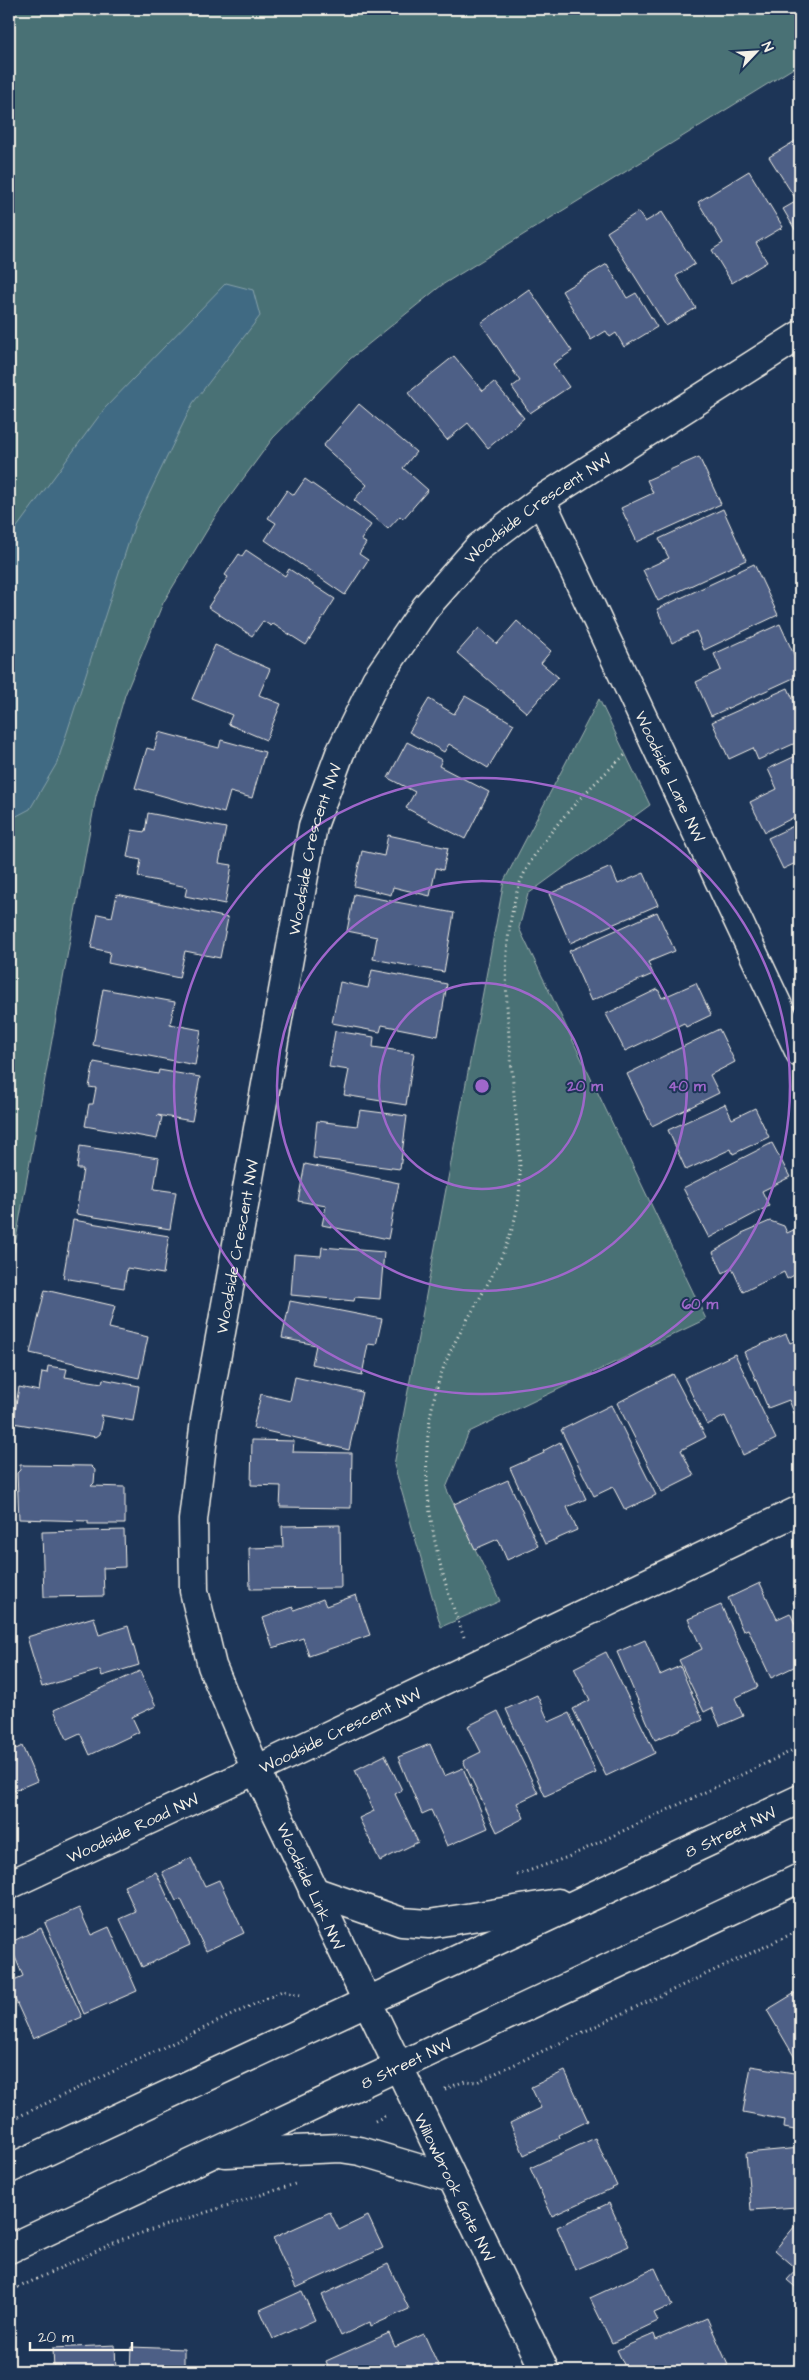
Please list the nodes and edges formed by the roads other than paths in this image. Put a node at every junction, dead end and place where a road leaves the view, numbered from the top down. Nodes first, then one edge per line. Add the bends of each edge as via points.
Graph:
1 (800, 335) edge
2 (540, 500) junction
3 (800, 1053) edge
4 (800, 1510) edge
5 (256, 1770) junction
6 (800, 1799) edge
7 (800, 1878) edge
8 (9, 1885) edge
9 (313, 1891) junction
10 (589, 1898) junction
11 (366, 2002) junction
12 (398, 2067) junction
13 (211, 2153) junction
14 (9, 2169) edge
15 (451, 2178) junction
16 (9, 2249) edge
17 (545, 2371) edge

1 - 2 street, Woodside Crescent NW
2 - 3 street, Woodside Lane NW
2 - 5 street, Woodside Crescent NW via 479,547 426,607 376,680 340,753 313,826 205,1420 193,1520 194,1591 212,1666
4 - 5 street, Woodside Crescent NW
5 - 8 street, Woodside Road NW
5 - 9 street, Woodside Link NW
6 - 10 street, 8 Street NW
7 - 12 street, 8 Street NW
9 - 10 street via 402,1922 429,1924
9 - 11 street, Woodside Link NW
10 - 11 street, 8 Street NW
11 - 12 street, Willowbrook Gate NW
11 - 14 street, 8 Street NW
12 - 13 street, 8 Street NW
12 - 15 street, Willowbrook Gate NW
13 - 15 street via 340,2148
13 - 16 street, 8 Street NW
15 - 17 street, Willowbrook Gate NW

